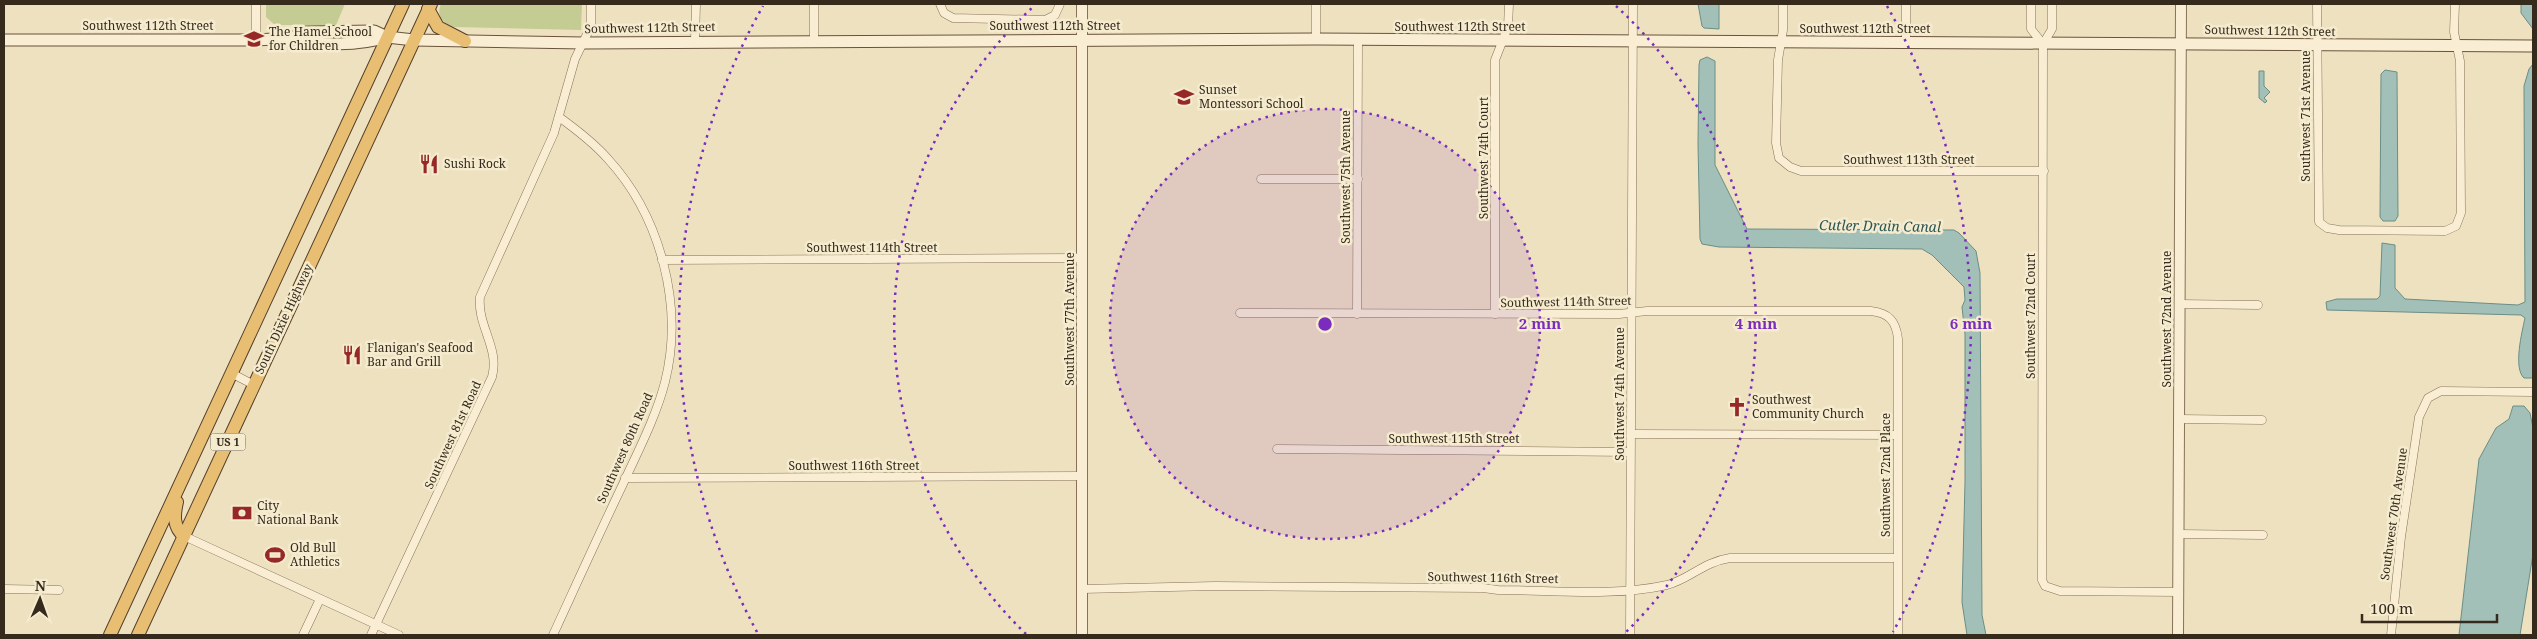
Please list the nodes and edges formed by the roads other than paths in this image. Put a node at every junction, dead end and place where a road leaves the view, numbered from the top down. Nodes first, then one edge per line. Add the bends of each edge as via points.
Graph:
1 (256, 4) edge
2 (403, 4) edge
3 (591, 4) edge
4 (696, 4) edge
5 (814, 4) edge
6 (940, 4) edge
7 (1060, 4) edge
8 (1082, 4) edge
9 (1316, 4) edge
10 (1508, 4) edge
11 (1633, 4) edge
12 (1783, 4) edge
13 (1906, 4) edge
14 (2031, 4) edge
15 (2052, 4) edge
16 (2181, 4) edge
17 (2317, 4) edge
18 (2455, 4) edge
19 (429, 7) edge
20 (387, 37) junction
21 (4, 40) edge
22 (256, 40) junction
23 (414, 40) junction
24 (695, 40) junction
25 (814, 40) junction
26 (1082, 40) junction
27 (1316, 40) junction
28 (1358, 40) junction
29 (465, 41) junction
30 (1502, 41) junction
31 (1633, 41) junction
32 (584, 43) junction
33 (1781, 43) junction
34 (2181, 43) junction
35 (1906, 44) junction
36 (2043, 44) junction
37 (2317, 46) junction
38 (2457, 46) junction
39 (2533, 46) edge
40 (559, 117) junction
41 (2044, 171) junction
42 (1261, 179) dead end
43 (1358, 179) junction
44 (1083, 258) junction
45 (662, 260) junction
46 (2179, 304) junction
47 (2258, 305) dead end
48 (1240, 313) dead end
49 (1631, 313) junction
50 (1357, 314) junction
51 (1494, 314) junction
52 (1890, 317) joint
53 (231, 374) junction
54 (254, 385) junction
55 (2533, 392) edge
56 (2179, 419) junction
57 (2262, 420) dead end
58 (1630, 434) junction
59 (1897, 435) junction
60 (1277, 449) dead end
61 (1630, 452) junction
62 (1082, 476) junction
63 (625, 478) junction
64 (179, 485) junction
65 (2179, 534) junction
66 (2263, 535) dead end
67 (184, 536) junction
68 (1896, 558) junction
69 (4, 589) edge
70 (1082, 589) junction
71 (1631, 589) junction
72 (59, 590) dead end
73 (2179, 592) junction
74 (320, 599) junction
75 (376, 625) junction
76 (110, 635) edge
77 (138, 635) edge
78 (303, 635) edge
79 (371, 635) edge
80 (399, 635) edge
81 (553, 635) edge
82 (1082, 635) edge
83 (1630, 635) edge
84 (1898, 635) edge
85 (2178, 635) edge
86 (2391, 635) edge

1 - 22 street
2 - 20 highway, South Dixie Highway / US 1
3 - 32 street, Southwest 81st Road via 591,26
4 - 24 street
5 - 25 street
6 - 7 street via 944,13 953,18 1045,20 1055,15
8 - 26 street, Southwest 77th Avenue
9 - 27 street
10 - 30 street, Southwest 74th Court via 1508,27
11 - 31 street, Southwest 74th Avenue
12 - 33 street
13 - 35 street
14 - 36 street, Southwest 72nd Court via 2031,29
15 - 36 street, Southwest 72nd Court via 2052,29
16 - 34 street, Southwest 72nd Avenue
17 - 37 street, Southwest 71st Avenue
18 - 38 street
19 - 23 highway, South Dixie Highway / US 1
19 - 29 highway via 438,27
20 - 22 main road, Southwest 112th Street via 369,43 304,42 291,38
20 - 23 main road, Southwest 112th Street
20 - 53 highway, South Dixie Highway / US 1
21 - 22 main road, Southwest 112th Street
23 - 29 main road, Southwest 112th Street
23 - 54 highway, South Dixie Highway / US 1
24 - 25 main road, Southwest 112th Street
24 - 32 main road, Southwest 112th Street
25 - 26 main road, Southwest 112th Street
26 - 27 main road, Southwest 112th Street
26 - 44 street, Southwest 77th Avenue
27 - 28 main road, Southwest 112th Street
28 - 30 main road, Southwest 112th Street
28 - 43 street, Southwest 75th Avenue
29 - 32 main road, Southwest 112th Street
30 - 31 main road, Southwest 112th Street
30 - 51 street, Southwest 74th Court via 1495,60
31 - 33 main road, Southwest 112th Street
31 - 49 street, Southwest 74th Avenue
32 - 40 street, Southwest 81st Road via 575,59
33 - 35 main road, Southwest 112th Street
33 - 41 street, Southwest 113th Street via 1776,134 1779,158 1790,167 1801,171
34 - 36 main road, Southwest 112th Street
34 - 37 main road, Southwest 112th Street
34 - 46 street, Southwest 72nd Avenue
35 - 36 main road, Southwest 112th Street
36 - 41 street, Southwest 72nd Court
37 - 38 main road, Southwest 112th Street
37 - 38 street, Southwest 71st Avenue via 2317,216 2322,226 2339,230 2445,231 2456,226 2461,213 2460,61
38 - 39 main road, Southwest 112th Street
40 - 45 street, Southwest 80th Road via 598,148 625,180 649,223
40 - 75 street, Southwest 81st Road via 549,147 480,297 480,311 494,354 492,377
41 - 73 street, Southwest 72nd Court via 2041,572 2045,586 2071,591
42 - 43 street
43 - 50 street, Southwest 75th Avenue
44 - 45 street, Southwest 114th Street
44 - 62 street, Southwest 77th Avenue
45 - 63 street, Southwest 80th Road via 671,320 668,369 655,412
46 - 47 street
46 - 56 street, Southwest 72nd Avenue
48 - 50 street, Southwest 114th Street
49 - 51 street, Southwest 114th Street
49 - 52 street, Southwest 114th Street via 1871,311
49 - 58 street, Southwest 74th Avenue
50 - 51 street, Southwest 114th Street
52 - 59 street, Southwest 72nd Place via 1898,339
53 - 54 street
53 - 64 highway, South Dixie Highway / US 1
54 - 67 highway, South Dixie Highway / US 1
55 - 86 street, Southwest 70th Avenue via 2441,391 2428,398 2419,417 2411,466
56 - 57 street
56 - 65 street, Southwest 72nd Avenue
58 - 59 street
58 - 61 street, Southwest 74th Avenue
59 - 68 street, Southwest 72nd Place
60 - 61 street, Southwest 115th Street
61 - 71 street, Southwest 74th Avenue
62 - 63 street, Southwest 116th Street
62 - 70 street, Southwest 77th Avenue
63 - 81 street, Southwest 80th Road
64 - 67 highway via 174,517 178,532
64 - 76 highway, South Dixie Highway / US 1
65 - 66 street
65 - 73 street, Southwest 72nd Avenue
67 - 74 street
67 - 77 highway, South Dixie Highway / US 1
68 - 71 street, Southwest 116th Street via 1730,558 1712,562 1669,584
68 - 84 street, Southwest 72nd Place
69 - 72 street
70 - 71 street, Southwest 116th Street via 1235,586
70 - 82 street, Southwest 77th Avenue
71 - 83 street, Southwest 74th Avenue
73 - 85 street, Southwest 72nd Avenue
74 - 75 street
74 - 78 street
75 - 79 street, Southwest 81st Road
75 - 80 street

